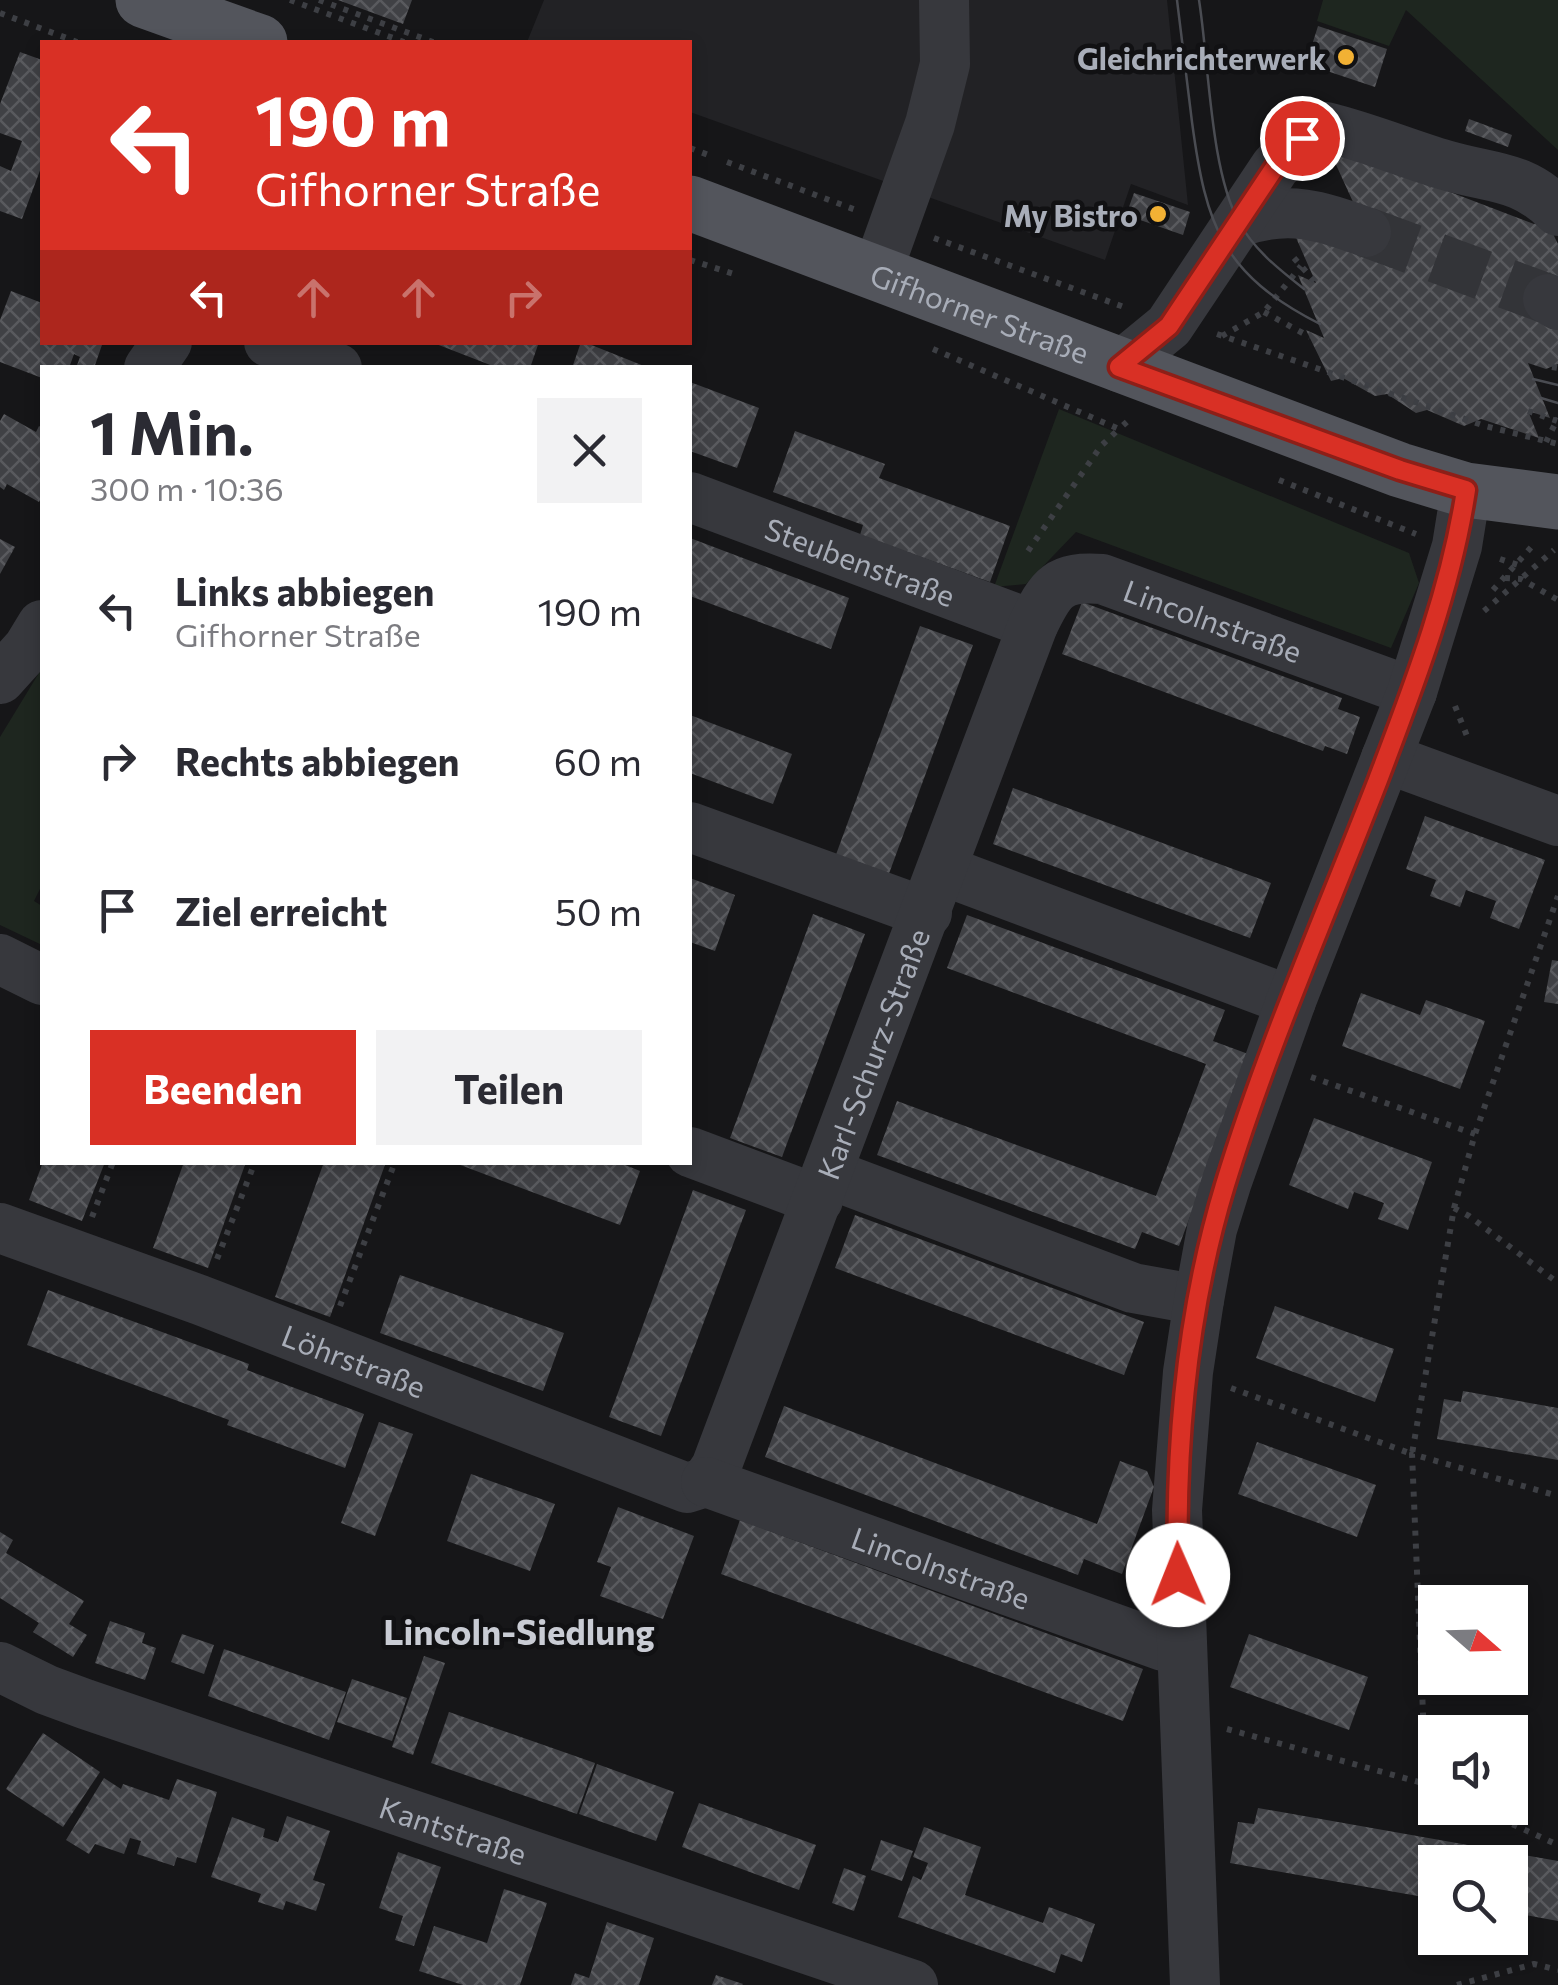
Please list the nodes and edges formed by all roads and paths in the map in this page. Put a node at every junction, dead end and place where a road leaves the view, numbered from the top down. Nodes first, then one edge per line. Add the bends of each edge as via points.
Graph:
1 (142, 0) edge
2 (290, 0) edge
3 (319, 0) edge
4 (944, 0) edge
5 (0, 13) edge
6 (72, 40) edge
7 (254, 40) edge
8 (399, 40) edge
9 (428, 40) edge
10 (692, 204) edge
11 (1558, 212) edge
12 (1239, 222) junction
13 (1366, 232) tunnel mouth
14 (692, 261) edge
15 (876, 275) junction
16 (737, 276) dead end
17 (1316, 283) dead end
18 (1264, 312) junction
19 (1177, 314) junction
20 (1221, 336) junction
21 (1310, 338) dead end
22 (916, 343) dead end
23 (277, 345) edge
24 (329, 365) edge
25 (1125, 393) junction
26 (1528, 411) dead end
27 (1558, 419) edge
28 (1119, 429) junction
29 (1546, 443) junction
30 (1558, 444) edge
31 (1466, 490) junction
32 (692, 499) edge
33 (1558, 502) edge
34 (1558, 548) edge
35 (1027, 553) dead end
36 (1497, 569) dead end
37 (1489, 578) dead end
38 (1522, 579) junction
39 (1558, 600) edge
40 (1480, 614) dead end
41 (1033, 625) junction
42 (40, 629) edge
43 (0, 679) edge
44 (1434, 695) junction
45 (1474, 749) dead end
46 (1386, 758) junction
47 (1558, 821) edge
48 (692, 828) edge
49 (934, 892) junction
50 (1558, 896) edge
51 (0, 958) edge
52 (40, 979) edge
53 (1292, 1001) junction
54 (1269, 1062) junction
55 (1476, 1134) junction
56 (692, 1153) edge
57 (112, 1165) edge
58 (254, 1165) edge
59 (394, 1165) edge
60 (822, 1186) junction
61 (1454, 1208) junction
62 (0, 1228) edge
63 (73, 1254) junction
64 (1558, 1283) edge
65 (200, 1300) junction
66 (1199, 1300) junction
67 (322, 1350) junction
68 (1188, 1372) junction
69 (1412, 1454) junction
70 (706, 1482) junction
71 (1558, 1496) edge
72 (1180, 1648) junction
73 (0, 1667) edge
74 (1423, 1715) edge
75 (1183, 1716) junction
76 (1418, 1782) edge
77 (1514, 1825) edge
78 (1558, 1845) edge
79 (1558, 1970) edge
80 (913, 1985) edge
81 (1195, 1985) edge
82 (1457, 1985) edge

1 - 7 main road
2 - 8 path
3 - 9 path
4 - 15 street via 944,64 930,124
5 - 6 path
10 - 15 main road, Gifhorner Straße
11 - 12 street via 1538,192 1502,176 1326,127 1287,154
12 - 13 street via 1268,212 1320,216
12 - 19 street
14 - 16 path
15 - 25 main road, Gifhorner Straße
17 - 18 path via 1300,267
18 - 20 path
18 - 21 path
19 - 20 path
19 - 25 street
20 - 29 path
22 - 28 path
23 - 24 street
25 - 28 path
25 - 31 main road, Gifhorner Straße
26 - 27 path
27 - 29 path
28 - 35 path
29 - 30 path
31 - 33 main road, Gifhorner Straße
31 - 44 street
32 - 41 street, Steubenstraße
34 - 38 path
36 - 38 path via 1516,550
37 - 38 path
38 - 39 path
38 - 40 path
41 - 44 street, Lincolnstraße via 1048,593 1076,578 1102,579
41 - 49 street, Karl-Schurz-Straße
42 - 43 street
44 - 45 path
44 - 46 street
46 - 47 street
46 - 53 street
48 - 49 street
49 - 53 street
49 - 60 street, Karl-Schurz-Straße
50 - 55 path
51 - 52 street
53 - 54 street
54 - 55 path
54 - 66 street via 1226,1181
55 - 61 path
56 - 60 street
57 - 63 path
58 - 65 path
59 - 67 path
60 - 66 street via 1133,1288
60 - 70 street, Karl-Schurz-Straße
61 - 64 path
61 - 69 path
62 - 63 street, Löhrstraße
63 - 65 street, Löhrstraße
65 - 67 street, Löhrstraße
66 - 68 street
67 - 70 street, Löhrstraße via 687,1488
68 - 69 path
68 - 72 street via 1177,1510
69 - 71 path
69 - 74 path
70 - 72 street, Lincolnstraße
72 - 75 street
73 - 80 street, Kantstraße via 86,1704
75 - 76 path
75 - 81 street
77 - 78 path
79 - 82 path via 1534,1964

